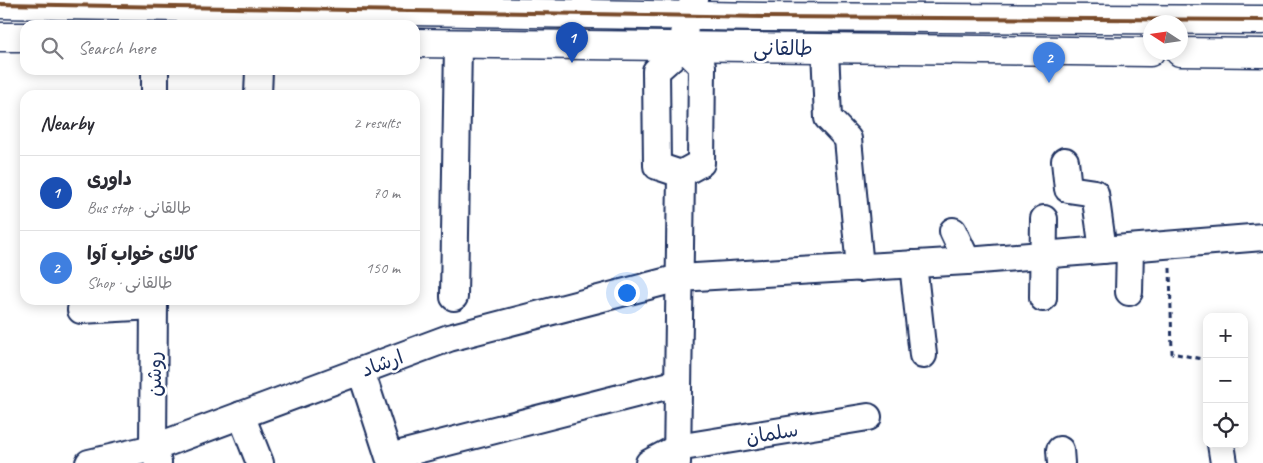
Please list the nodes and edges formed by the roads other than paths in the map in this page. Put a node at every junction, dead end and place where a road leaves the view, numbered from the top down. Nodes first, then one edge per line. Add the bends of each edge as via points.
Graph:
1 (87, 3) edge
2 (0, 4) edge
3 (684, 5) edge
4 (409, 6) edge
5 (510, 6) edge
6 (794, 9) edge
7 (1263, 20) edge
8 (0, 37) edge
9 (20, 37) edge
10 (420, 43) edge
11 (458, 44) junction
12 (683, 47) junction
13 (825, 49) junction
14 (1143, 52) edge
15 (1188, 52) edge
16 (1263, 53) edge
17 (155, 75) edge
18 (259, 75) edge
19 (155, 90) edge
20 (258, 90) edge
21 (1065, 161) dead end
22 (680, 174) junction
23 (1044, 219) dead end
24 (953, 231) dead end
25 (1263, 237) edge
26 (1130, 248) junction
27 (1103, 250) junction
28 (1044, 255) junction
29 (967, 261) junction
30 (913, 264) junction
31 (860, 268) junction
32 (679, 278) junction
33 (1129, 292) dead end
34 (454, 297) dead end
35 (1043, 298) dead end
36 (133, 305) edge
37 (154, 305) edge
38 (81, 310) dead end
39 (923, 355) dead end
40 (361, 371) junction
41 (678, 383) junction
42 (241, 416) junction
43 (868, 417) dead end
44 (1222, 448) edge
45 (156, 456) edge
46 (677, 456) edge
47 (89, 463) edge
48 (260, 463) edge
49 (649, 463) edge
50 (1224, 463) edge

1 - 2 main road, طالقانی
1 - 4 main road, طالقانی
3 - 5 main road, طالقانی
3 - 6 main road, طالقانی
3 - 12 street
4 - 5 main road, طالقانی
6 - 7 main road, طالقانی
8 - 9 main road
10 - 11 main road, طالقانی
11 - 12 main road, طالقانی
11 - 34 street
12 - 13 main road, طالقانی
12 - 22 street via 702,66 701,163
12 - 22 street via 656,71 657,166
13 - 14 main road, طالقانی
13 - 31 street via 828,118 848,139
15 - 16 main road
17 - 19 street
18 - 20 street
21 - 27 street via 1068,189 1095,193
22 - 32 street
23 - 28 street
24 - 29 street
25 - 26 street, ارشاد
26 - 27 street, ارشاد
26 - 33 street
27 - 28 street, ارشاد
28 - 29 street, ارشاد
28 - 35 street
29 - 30 street, ارشاد
30 - 31 street, ارشاد
30 - 39 street
31 - 32 street, ارشاد
32 - 40 street, ارشاد via 448,338
32 - 41 street
36 - 38 street
37 - 45 street, روشن
40 - 41 street via 389,457
40 - 42 street, ارشاد
41 - 46 street
42 - 45 street, ارشاد
42 - 48 street
43 - 46 street, سلمان
44 - 50 street
45 - 47 street, ارشاد
46 - 49 street, سلمان

